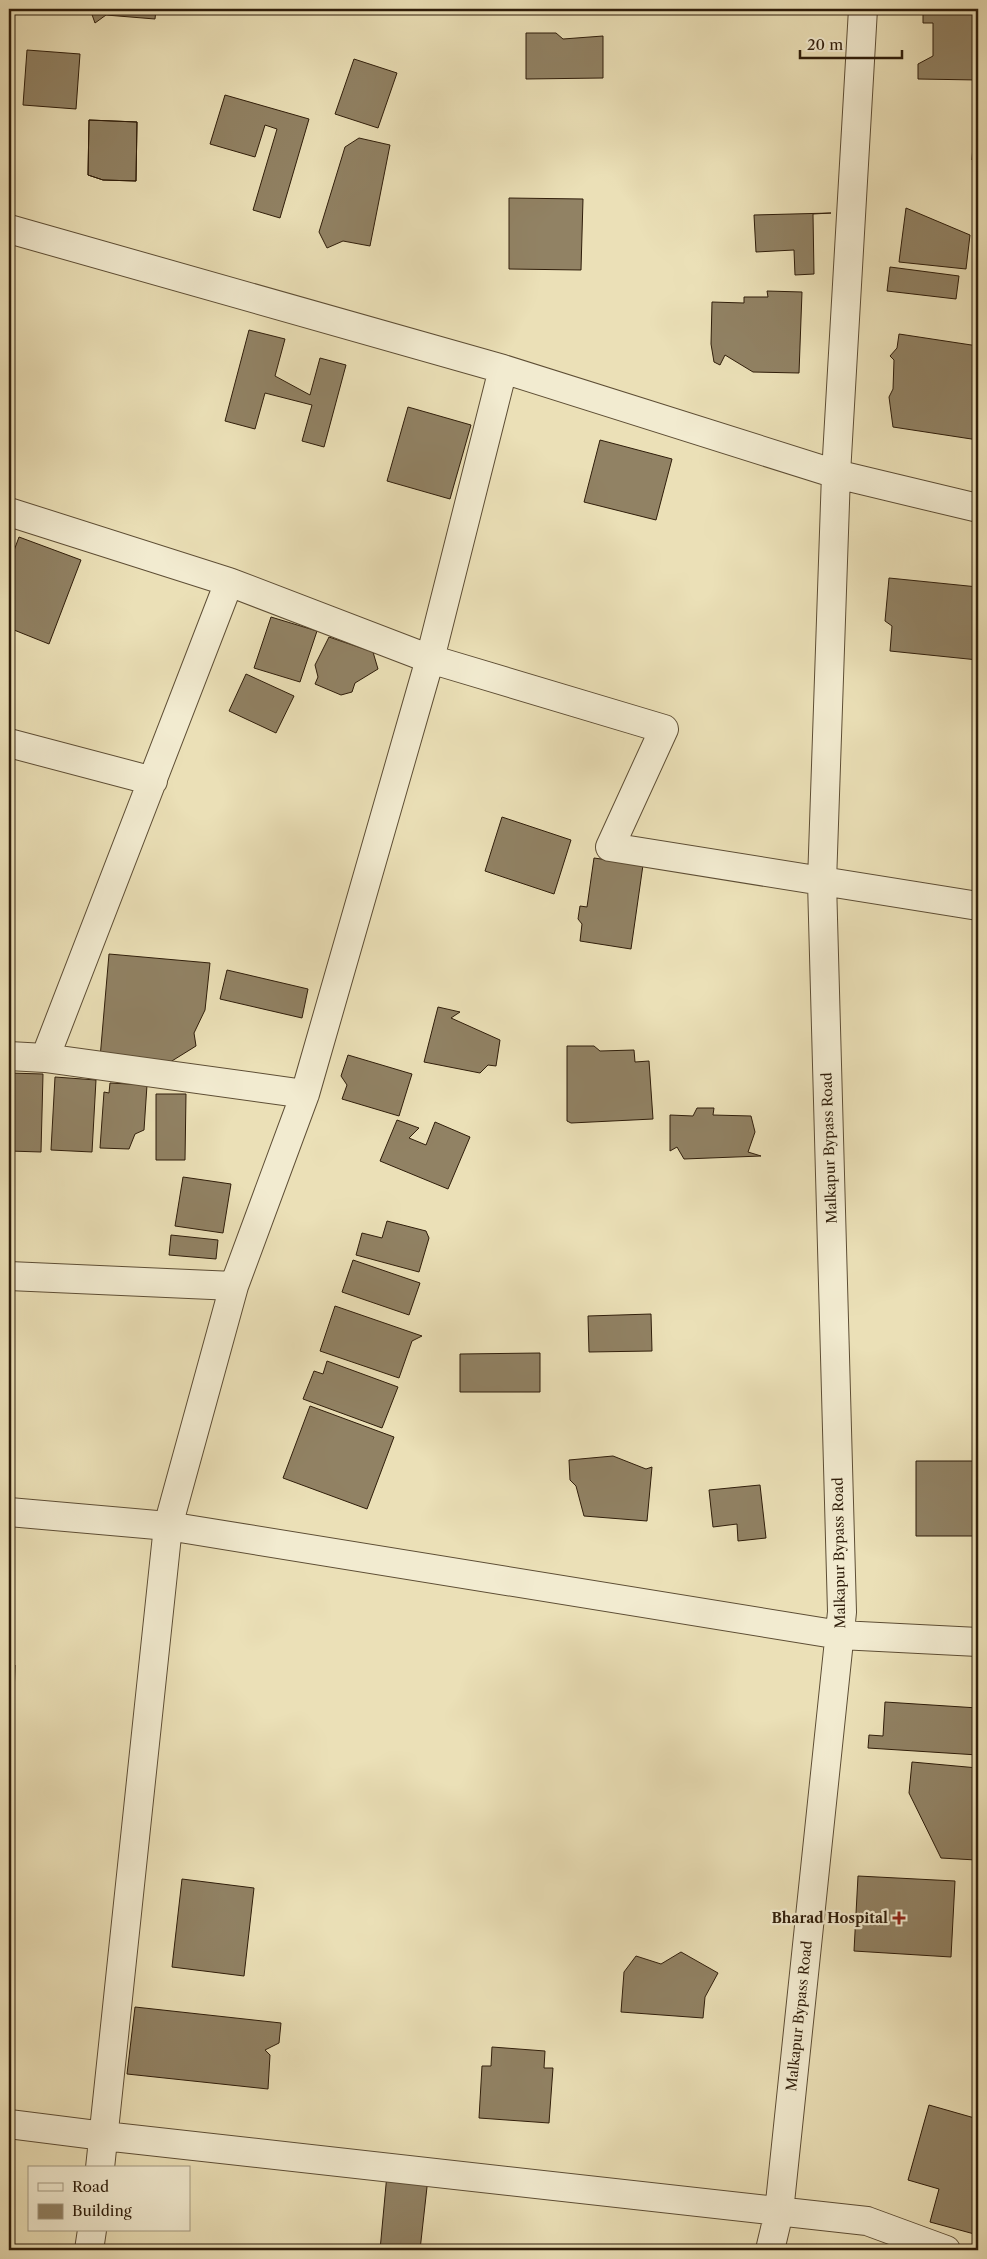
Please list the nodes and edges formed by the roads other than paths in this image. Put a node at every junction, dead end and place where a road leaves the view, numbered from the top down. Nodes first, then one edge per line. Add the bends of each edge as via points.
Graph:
1 (863, 9) edge
2 (9, 229) edge
3 (503, 369) junction
4 (836, 474) junction
5 (978, 508) edge
6 (9, 512) edge
7 (229, 582) junction
8 (430, 659) junction
9 (9, 743) edge
10 (153, 782) junction
11 (822, 882) junction
12 (978, 906) edge
13 (9, 1056) edge
14 (45, 1058) junction
15 (305, 1094) junction
16 (9, 1276) edge
17 (234, 1286) junction
18 (9, 1512) edge
19 (168, 1526) junction
20 (840, 1635) junction
21 (978, 1642) edge
22 (9, 2124) edge
23 (104, 2136) junction
24 (100, 2166) edge
25 (778, 2212) junction
26 (92, 2232) edge
27 (89, 2250) edge
28 (770, 2250) edge
29 (946, 2250) edge

1 - 4 street, Malkapur Bypass Road
2 - 3 street
3 - 4 street
3 - 8 street
4 - 5 street
4 - 11 street, Malkapur Bypass Road
6 - 7 street
7 - 8 street
7 - 10 street
8 - 11 street via 664,729 610,847
8 - 15 street
9 - 10 street
10 - 14 street
11 - 12 street
11 - 20 street, Malkapur Bypass Road via 842,1612
13 - 14 street
14 - 15 street
15 - 17 street
16 - 17 street
17 - 19 street
18 - 19 street
19 - 20 street
19 - 23 street
20 - 21 street
20 - 25 street, Malkapur Bypass Road
22 - 23 street
23 - 24 street
23 - 25 street
25 - 28 street, Malkapur Bypass Road
25 - 29 street via 867,2220
26 - 27 street

